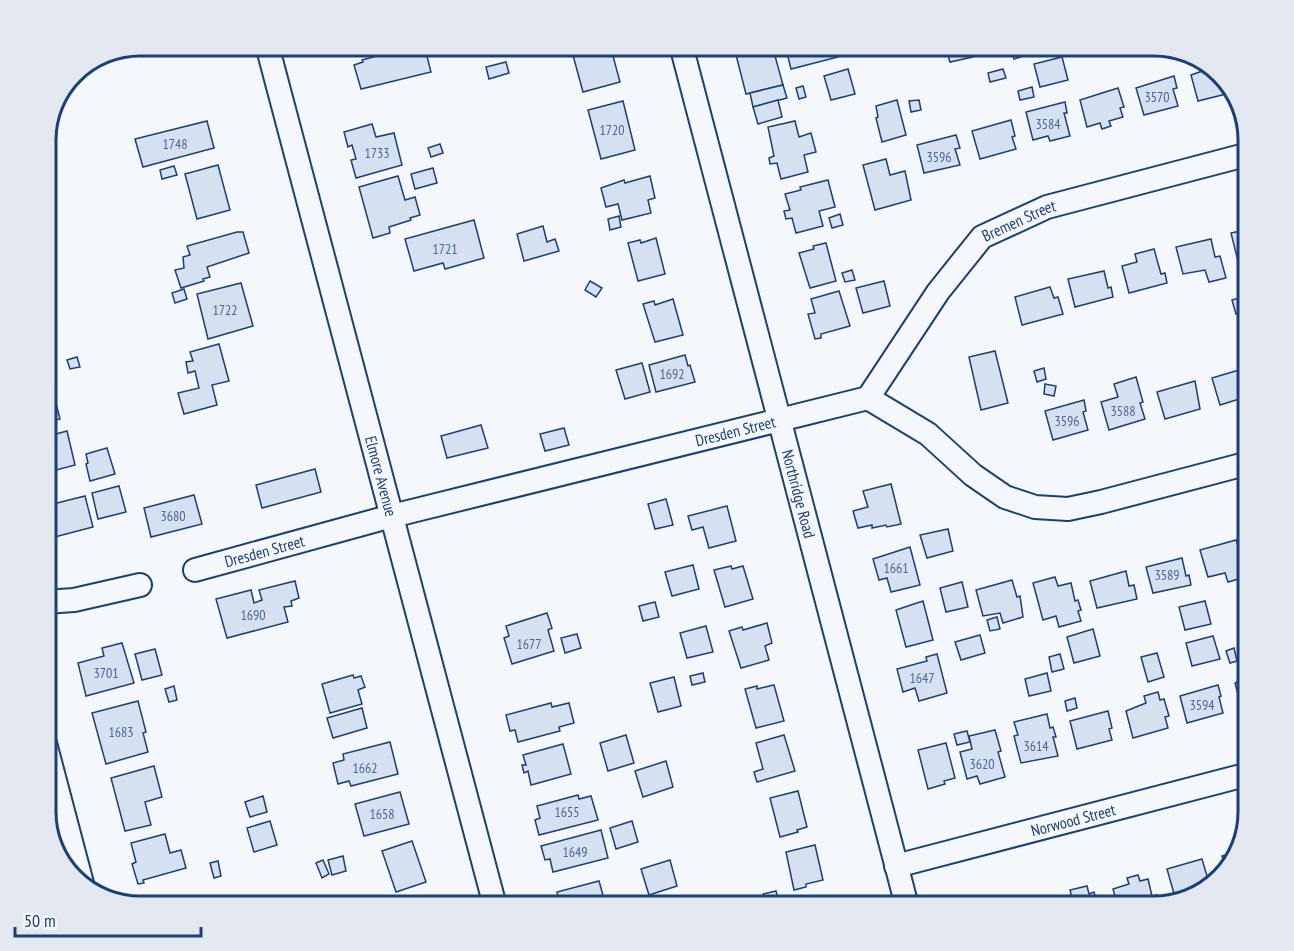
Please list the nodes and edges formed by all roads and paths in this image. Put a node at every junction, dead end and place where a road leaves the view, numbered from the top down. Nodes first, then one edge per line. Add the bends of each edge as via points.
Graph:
1 (270, 56) edge
2 (684, 56) edge
3 (1238, 157) edge
4 (868, 398) junction
5 (779, 420) junction
6 (1238, 466) edge
7 (392, 516) junction
8 (195, 570) dead end
9 (141, 585) dead end
10 (56, 601) edge
11 (1238, 777) edge
12 (56, 785) edge
13 (896, 867) junction
14 (78, 869) edge
15 (492, 896) edge
16 (904, 896) edge

1 - 7 street, Elmore Avenue
2 - 5 street, Northridge Road
3 - 4 street, Bremen Street via 1047,207 982,237 938,292
4 - 5 street, Dresden Street
4 - 6 street via 928,434 1005,497 1035,507 1068,509
5 - 7 street, Dresden Street
5 - 13 street, Northridge Road
7 - 8 street, Dresden Street
7 - 15 street, Elmore Avenue
9 - 10 street
11 - 13 street, Norwood Street
12 - 14 street
13 - 16 street, Northridge Road

